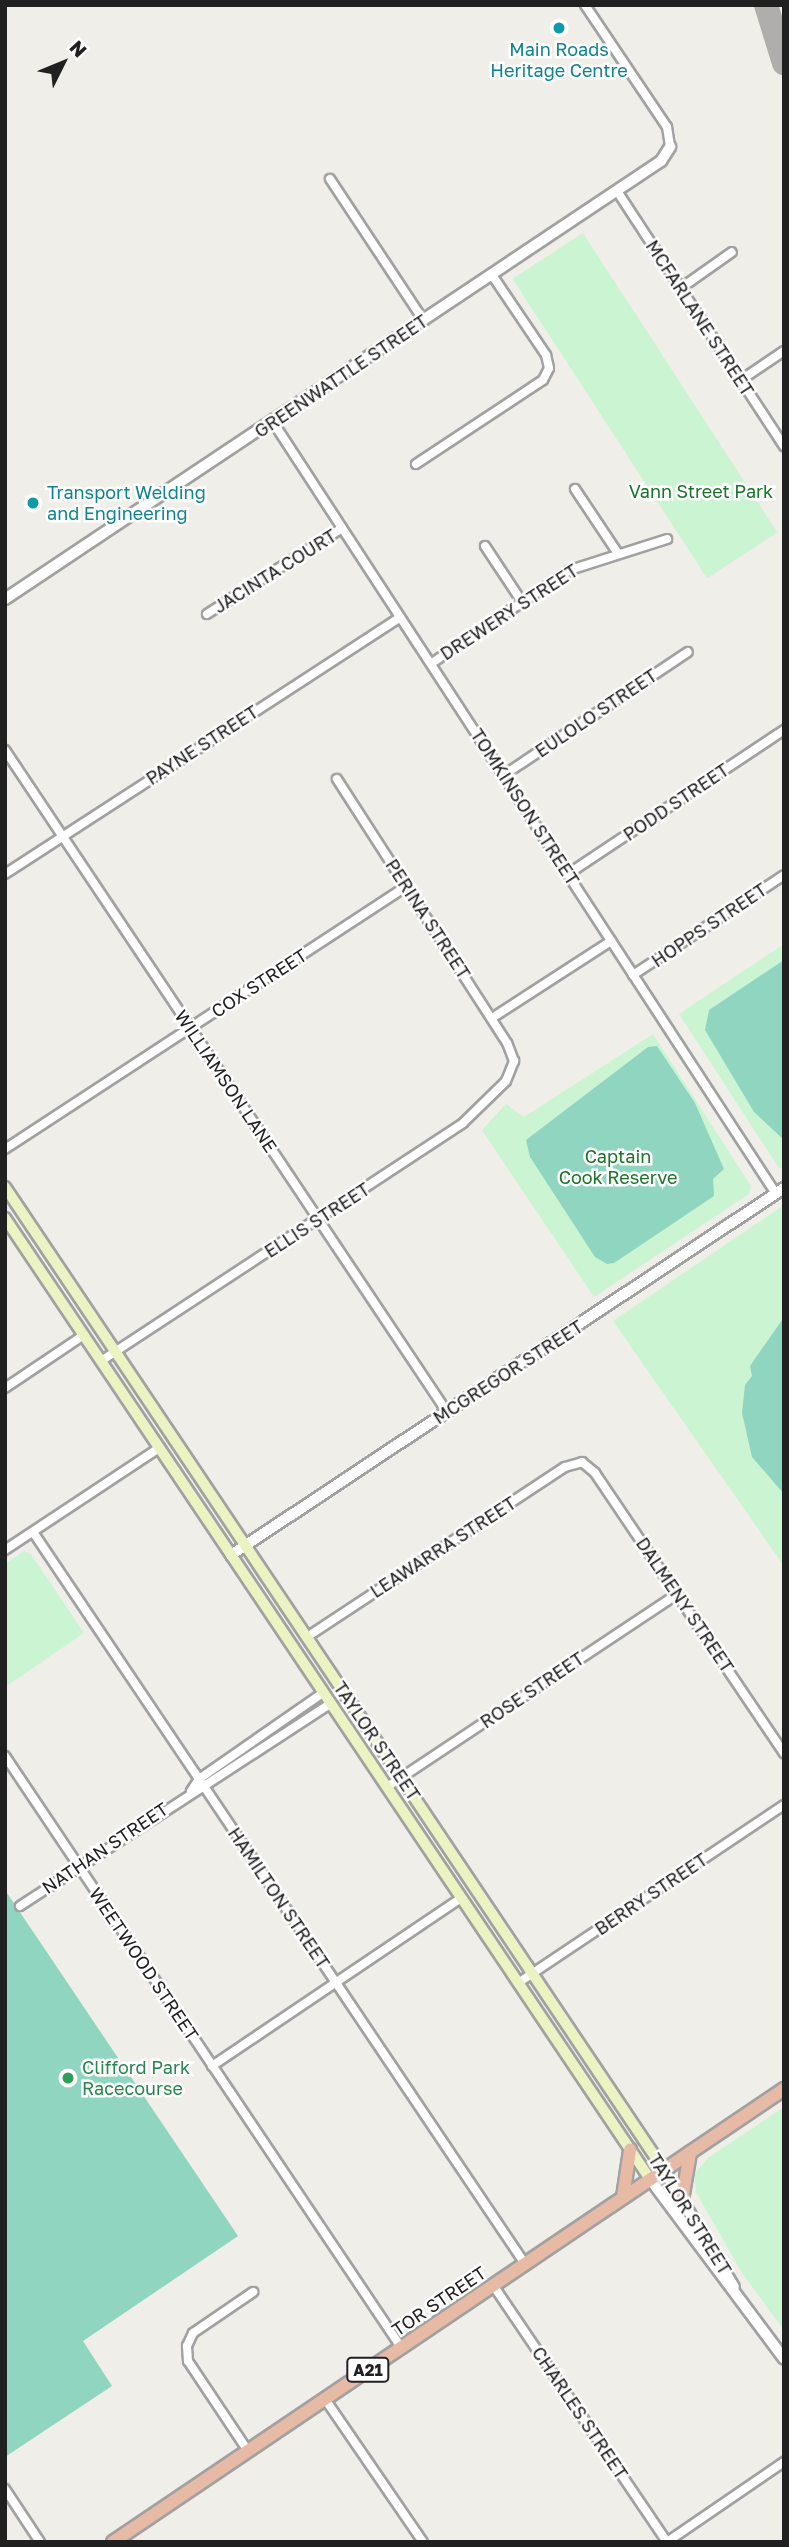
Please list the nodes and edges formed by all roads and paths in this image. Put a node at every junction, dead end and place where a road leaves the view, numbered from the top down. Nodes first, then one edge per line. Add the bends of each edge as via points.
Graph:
1 (585, 5) edge
2 (670, 147) joint
3 (330, 180) dead end
4 (617, 191) junction
5 (732, 252) dead end
6 (492, 275) junction
7 (681, 288) junction
8 (424, 321) junction
9 (784, 351) edge
10 (741, 380) junction
11 (273, 422) junction
12 (784, 446) edge
13 (415, 464) dead end
14 (575, 489) dead end
15 (342, 528) junction
16 (667, 539) dead end
17 (485, 546) dead end
18 (617, 552) junction
19 (5, 599) edge
20 (522, 602) junction
21 (207, 614) dead end
22 (400, 617) junction
23 (688, 652) dead end
24 (432, 663) junction
25 (784, 730) edge
26 (5, 750) edge
27 (504, 775) junction
28 (337, 779) dead end
29 (62, 836) junction
30 (5, 874) edge
31 (568, 874) junction
32 (784, 874) edge
33 (407, 886) junction
34 (611, 941) junction
35 (633, 975) junction
36 (492, 1018) junction
37 (191, 1028) junction
38 (514, 1061) joint
39 (5, 1149) edge
40 (5, 1187) edge
41 (780, 1191) edge
42 (5, 1200) edge
43 (5, 1216) edge
44 (318, 1219) junction
45 (83, 1335) junction
46 (115, 1352) junction
47 (101, 1361) junction
48 (5, 1388) edge
49 (447, 1412) junction
50 (159, 1448) junction
51 (582, 1462) joint
52 (33, 1532) junction
53 (245, 1545) junction
54 (5, 1550) edge
55 (231, 1555) junction
56 (677, 1594) junction
57 (307, 1637) junction
58 (324, 1692) junction
59 (331, 1703) junction
60 (784, 1753) edge
61 (5, 1756) edge
62 (401, 1778) junction
63 (202, 1783) junction
64 (387, 1787) junction
65 (784, 1805) edge
66 (79, 1866) junction
67 (461, 1898) junction
68 (20, 1906) dead end
69 (532, 1974) junction
70 (336, 1982) junction
71 (518, 1983) junction
72 (212, 2066) junction
73 (784, 2089) edge
74 (630, 2150) junction
75 (690, 2153) junction
76 (664, 2171) junction
77 (650, 2179) junction
78 (623, 2197) junction
79 (682, 2200) junction
80 (524, 2264) junction
81 (493, 2285) junction
82 (253, 2292) dead end
83 (740, 2300) junction
84 (401, 2347) junction
85 (784, 2359) edge
86 (325, 2399) junction
87 (248, 2451) junction
88 (784, 2462) edge
89 (5, 2489) edge
90 (40, 2542) edge
91 (113, 2542) edge
92 (423, 2542) edge
93 (667, 2542) edge

1 - 2 street via 667,127
2 - 4 street, GREENWATTLE STREET via 661,162
3 - 8 street
4 - 6 street, GREENWATTLE STREET
4 - 7 street, MCFARLANE STREET
5 - 7 street
6 - 8 street, GREENWATTLE STREET
6 - 13 street via 546,355 549,368 543,380
7 - 10 street, MCFARLANE STREET
8 - 11 street, GREENWATTLE STREET
9 - 10 street
10 - 12 street, MCFARLANE STREET
11 - 15 street, TOMKINSON STREET
11 - 19 street, GREENWATTLE STREET
14 - 18 street
15 - 21 street, JACINTA COURT
15 - 22 street, TOMKINSON STREET
16 - 18 street, DREWERY STREET
17 - 20 street
18 - 20 street, DREWERY STREET via 570,570
20 - 24 street, DREWERY STREET
22 - 24 street, TOMKINSON STREET
22 - 29 street, PAYNE STREET
23 - 27 street, EULOLO STREET
24 - 27 street, TOMKINSON STREET
25 - 31 street, PODD STREET
26 - 29 street, WILLIAMSON LANE
27 - 31 street, TOMKINSON STREET
28 - 33 street, PERINA STREET
29 - 30 street, PAYNE STREET
29 - 37 street, WILLIAMSON LANE
31 - 34 street, TOMKINSON STREET
32 - 35 street, HOPPS STREET
33 - 36 street, PERINA STREET
33 - 37 street, COX STREET
34 - 35 street, TOMKINSON STREET
34 - 36 street
35 - 41 street, TOMKINSON STREET
36 - 38 street, PERINA STREET
37 - 39 street, COX STREET
37 - 44 street, WILLIAMSON LANE
38 - 44 street, ELLIS STREET via 506,1081 479,1112
40 - 46 main road, TAYLOR STREET
41 - 49 street, MCGREGOR STREET
42 - 43 main road
43 - 45 main road, TAYLOR STREET
44 - 46 street, ELLIS STREET
44 - 49 street, WILLIAMSON LANE
45 - 47 main road, TAYLOR STREET
45 - 48 street
46 - 47 street, ELLIS STREET
46 - 53 main road, TAYLOR STREET
47 - 50 main road, TAYLOR STREET
49 - 53 street, MCGREGOR STREET
50 - 52 street
50 - 55 main road, TAYLOR STREET
51 - 56 street, DALMENY STREET via 595,1473
51 - 57 street, LEAWARRA STREET via 565,1467
52 - 54 street
52 - 63 street, HAMILTON STREET
53 - 55 street, MCGREGOR STREET
53 - 57 main road, TAYLOR STREET
55 - 58 main road, TAYLOR STREET
56 - 60 street, DALMENY STREET
56 - 62 street, ROSE STREET
57 - 62 main road, TAYLOR STREET
58 - 59 main road, TAYLOR STREET
58 - 63 street, NATHAN STREET
59 - 63 street, NATHAN STREET
59 - 64 main road, TAYLOR STREET
61 - 66 street, WEETWOOD STREET
62 - 64 street, ROSE STREET
62 - 69 main road, TAYLOR STREET
63 - 66 street, NATHAN STREET
63 - 70 street, HAMILTON STREET
64 - 67 main road, TAYLOR STREET
65 - 69 street, BERRY STREET
66 - 68 street, NATHAN STREET
66 - 72 street, WEETWOOD STREET
67 - 70 street
67 - 71 main road, TAYLOR STREET
69 - 71 street, BERRY STREET
69 - 76 main road, TAYLOR STREET
70 - 72 street
70 - 80 street, HAMILTON STREET
71 - 74 main road, TAYLOR STREET
72 - 84 street, WEETWOOD STREET
73 - 75 highway, TOR STREET / A21
74 - 77 main road, TAYLOR STREET
74 - 78 highway
75 - 76 highway, TOR STREET / A21
75 - 79 highway
76 - 77 highway, TOR STREET / A21
76 - 79 street, TAYLOR STREET
77 - 78 highway, TOR STREET / A21
77 - 83 street, TAYLOR STREET
78 - 80 highway, TOR STREET / A21
79 - 83 street, TAYLOR STREET
80 - 81 highway, TOR STREET / A21
81 - 84 highway, TOR STREET / A21
81 - 93 street, CHARLES STREET
82 - 87 street via 193,2333 187,2346 188,2361
83 - 85 street, TAYLOR STREET
84 - 86 highway, TOR STREET / A21
86 - 87 highway, TOR STREET / A21
86 - 92 street
87 - 91 highway, TOR STREET / A21
88 - 93 street
89 - 90 street

